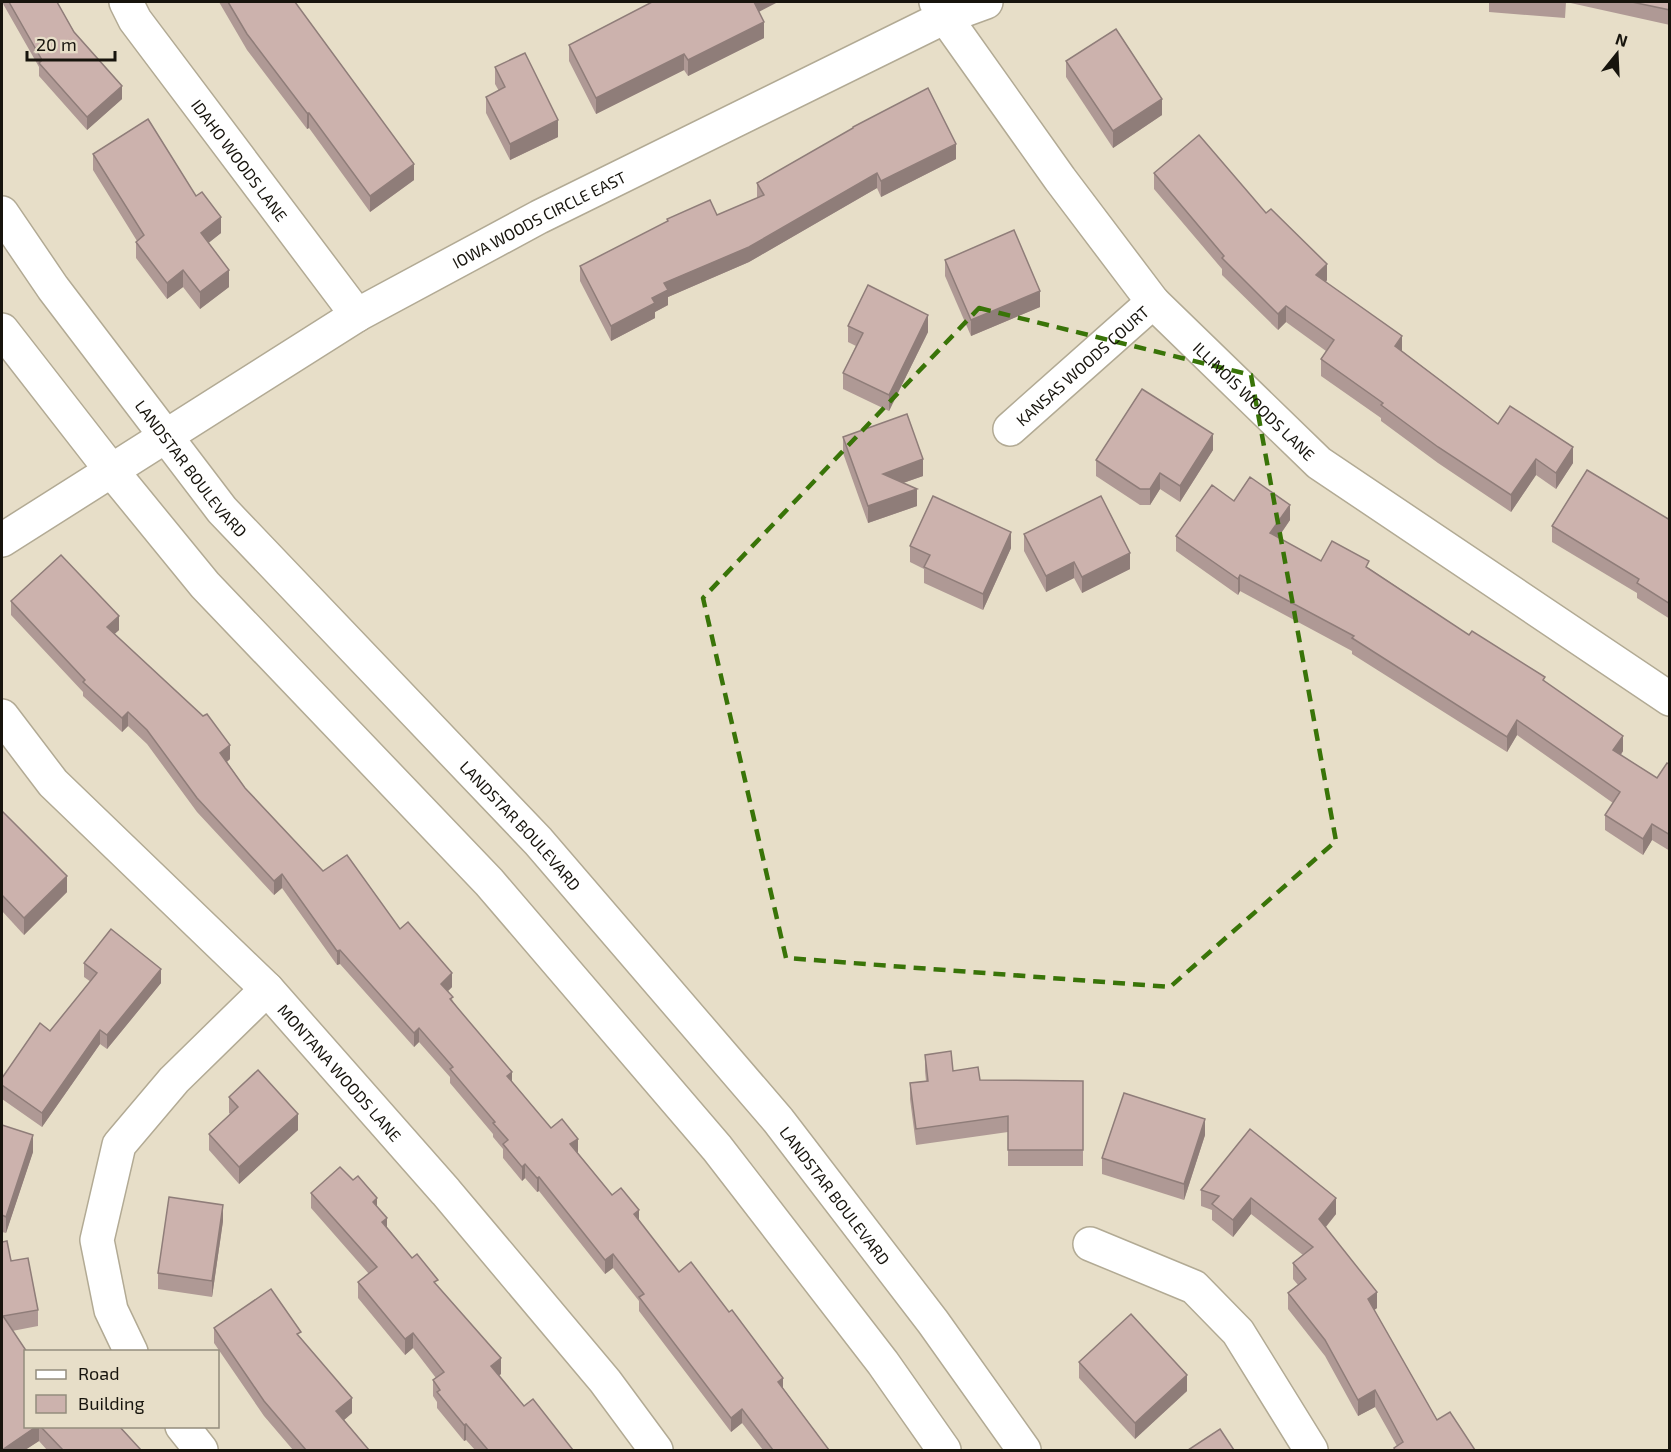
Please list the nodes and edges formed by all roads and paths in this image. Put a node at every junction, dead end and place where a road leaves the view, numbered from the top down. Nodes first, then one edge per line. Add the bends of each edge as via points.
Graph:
1 (126, 2) edge
2 (986, 2) edge
3 (940, 9) edge
4 (2, 213) edge
5 (1153, 302) junction
6 (357, 315) junction
7 (2, 330) edge
8 (1010, 429) dead end
9 (165, 436) junction
10 (111, 470) junction
11 (2, 540) edge
12 (1670, 699) edge
13 (2, 716) edge
14 (267, 989) junction
15 (1090, 1244) dead end
16 (130, 1350) edge
17 (184, 1428) edge
18 (201, 1450) edge
19 (656, 1450) edge
20 (944, 1450) edge
21 (1024, 1450) edge
22 (1311, 1450) edge

1 - 6 street, IDAHO WOODS LANE via 135,20
2 - 3 street, IOWA WOODS CIRCLE EAST
3 - 5 street, ILLINOIS WOODS LANE
3 - 6 street, IOWA WOODS CIRCLE EAST
4 - 9 street, LANDSTAR BOULEVARD via 53,288
5 - 8 street, KANSAS WOODS COURT
5 - 12 street, ILLINOIS WOODS LANE via 1319,463
6 - 9 street, IOWA WOODS CIRCLE EAST
7 - 10 street
9 - 10 street, IOWA WOODS CIRCLE EAST
9 - 21 street, LANDSTAR BOULEVARD via 222,510 538,841 778,1120 933,1322
10 - 11 street, IOWA WOODS CIRCLE EAST
10 - 20 street via 204,585 489,882 717,1148 883,1363
13 - 14 street, MONTANA WOODS LANE via 53,783
14 - 16 street via 174,1080 119,1145 97,1240 111,1310
14 - 19 street, MONTANA WOODS LANE via 605,1380
15 - 22 street via 1194,1287 1238,1332
17 - 18 street

